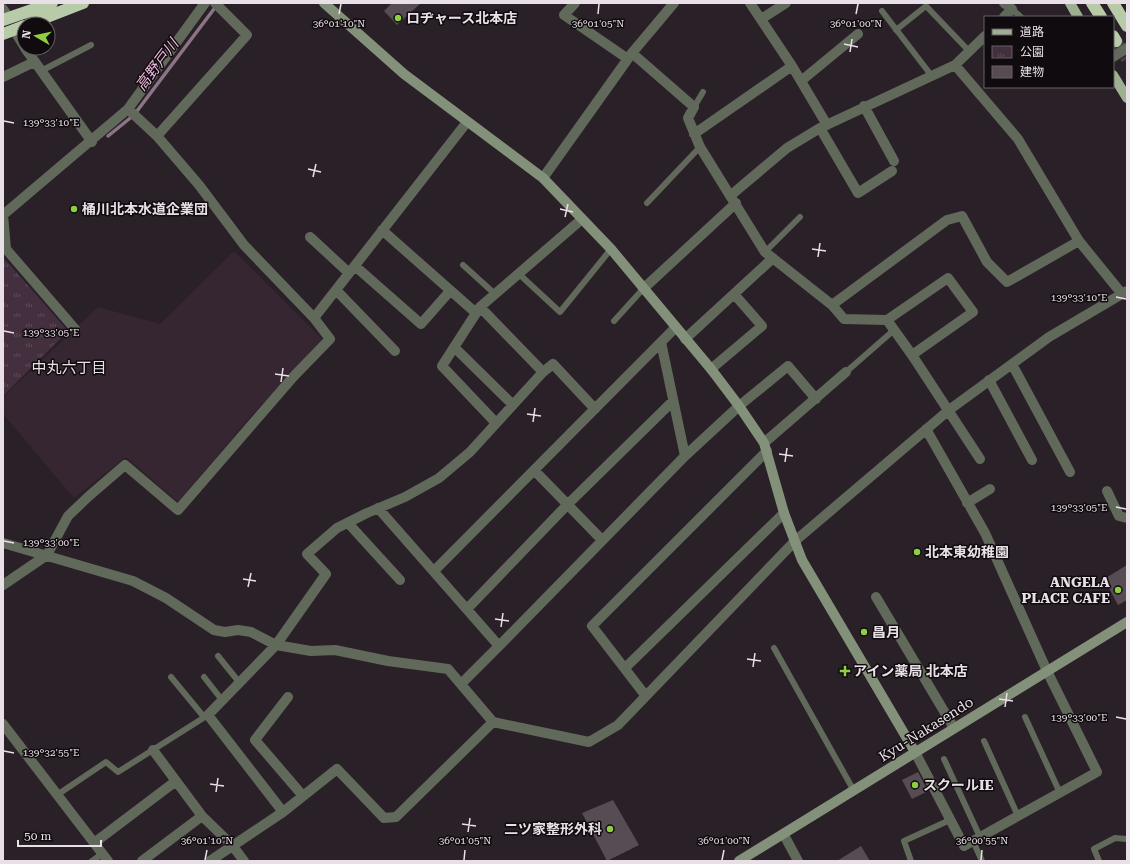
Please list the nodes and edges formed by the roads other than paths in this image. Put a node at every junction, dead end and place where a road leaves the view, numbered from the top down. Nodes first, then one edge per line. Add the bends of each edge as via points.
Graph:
1 (52, 3) edge
2 (83, 3) edge
3 (206, 3) edge
4 (215, 3) edge
5 (324, 3) edge
6 (575, 3) edge
7 (674, 3) edge
8 (750, 3) edge
9 (786, 3) edge
10 (1004, 3) edge
11 (1070, 3) edge
12 (1092, 3) edge
13 (1113, 3) edge
14 (1012, 9) junction
15 (882, 12) dead end
16 (5, 16) edge
17 (50, 16) edge
18 (1005, 16) edge
19 (1020, 16) edge
20 (1077, 16) edge
21 (1100, 16) edge
22 (761, 19) junction
23 (1127, 26) edge
24 (896, 30) junction
25 (858, 34) dead end
26 (984, 37) edge
27 (91, 45) dead end
28 (1127, 48) edge
29 (968, 51) junction
30 (30, 56) edge
31 (630, 56) junction
32 (1114, 56) edge
33 (34, 62) junction
34 (955, 65) junction
35 (792, 66) junction
36 (41, 71) junction
37 (932, 75) junction
38 (1114, 77) edge
39 (3, 78) edge
40 (801, 81) junction
41 (703, 92) dead end
42 (1127, 98) edge
43 (864, 106) junction
44 (694, 107) junction
45 (128, 109) junction
46 (467, 122) junction
47 (823, 126) junction
48 (694, 134) junction
49 (157, 136) junction
50 (92, 142) junction
51 (700, 148) junction
52 (543, 178) junction
53 (733, 199) junction
54 (647, 203) dead end
55 (3, 215) edge
56 (800, 217) dead end
57 (582, 219) junction
58 (382, 230) junction
59 (310, 237) dead end
60 (1079, 241) junction
61 (611, 249) junction
62 (769, 255) junction
63 (462, 265) dead end
64 (352, 270) junction
65 (519, 274) junction
66 (643, 289) junction
67 (336, 290) junction
68 (450, 290) junction
69 (1124, 293) edge
70 (495, 294) junction
71 (734, 294) junction
72 (832, 305) junction
73 (478, 310) junction
74 (314, 318) junction
75 (887, 320) junction
76 (614, 322) dead end
77 (675, 328) junction
78 (76, 329) dead end
79 (894, 330) junction
80 (685, 339) junction
81 (661, 342) junction
82 (454, 347) junction
83 (395, 352) dead end
84 (912, 356) junction
85 (1012, 364) junction
86 (711, 369) junction
87 (543, 372) junction
88 (846, 372) joint
89 (989, 380) junction
90 (816, 399) junction
91 (673, 401) junction
92 (513, 405) junction
93 (739, 406) junction
94 (595, 409) junction
95 (949, 410) junction
96 (496, 423) junction
97 (926, 429) junction
98 (766, 447) junction
99 (685, 456) junction
100 (980, 459) dead end
101 (1032, 460) dead end
102 (534, 470) junction
103 (1070, 472) dead end
104 (990, 489) dead end
105 (1107, 491) dead end
106 (967, 503) junction
107 (568, 505) junction
108 (378, 508) junction
109 (784, 513) junction
110 (1127, 518) edge
111 (348, 523) junction
112 (602, 540) junction
113 (795, 541) junction
114 (3, 543) edge
115 (47, 556) junction
116 (434, 571) junction
117 (400, 580) dead end
118 (3, 585) edge
119 (876, 597) dead end
120 (468, 609) junction
121 (1127, 622) edge
122 (276, 644) junction
123 (499, 646) junction
124 (774, 648) dead end
125 (218, 656) dead end
126 (625, 668) junction
127 (1047, 671) junction
128 (171, 677) dead end
129 (204, 677) dead end
130 (240, 682) junction
131 (461, 684) junction
132 (645, 695) junction
133 (288, 697) dead end
134 (222, 700) junction
135 (206, 716) junction
136 (1025, 717) dead end
137 (494, 722) junction
138 (3, 724) edge
139 (954, 728) junction
140 (984, 741) dead end
141 (153, 750) junction
142 (915, 752) junction
143 (944, 758) dead end
144 (176, 781) junction
145 (854, 791) junction
146 (1060, 793) junction
147 (58, 795) junction
148 (302, 796) junction
149 (283, 812) junction
150 (202, 816) junction
151 (1018, 816) junction
152 (950, 820) junction
153 (784, 835) junction
154 (977, 839) junction
155 (1127, 839) edge
156 (94, 843) junction
157 (232, 845) junction
158 (105, 857) edge
159 (92, 861) edge
160 (142, 861) edge
161 (210, 861) edge
162 (244, 861) edge
163 (739, 861) edge
164 (798, 861) edge
165 (911, 861) edge
166 (982, 861) edge
167 (1099, 861) edge

1 - 16 highway
2 - 17 highway
3 - 45 street
4 - 49 street via 247,35
5 - 46 street via 404,74
6 - 31 street via 564,15
7 - 31 street
8 - 22 street
9 - 22 street
10 - 14 street
11 - 20 main road
12 - 21 highway
13 - 23 highway
14 - 18 street
14 - 19 lane
15 - 24 lane
22 - 35 street
24 - 29 lane via 926,6
24 - 37 lane
25 - 40 street
26 - 29 street
27 - 36 lane
28 - 32 street
29 - 34 street
30 - 33 street
31 - 44 street
31 - 52 street
33 - 36 street
33 - 39 street
34 - 37 street
34 - 60 street via 1018,138
35 - 40 street
35 - 48 street
36 - 50 street
37 - 43 street
38 - 42 main road
40 - 47 street
41 - 44 lane
43 - 47 street
43 - 47 street via 893,166 858,193
44 - 48 street via 688,118
45 - 49 street
45 - 50 street
46 - 52 street
46 - 58 street
47 - 53 street via 787,148
48 - 51 street
49 - 74 street via 199,185 244,245
50 - 55 street
51 - 53 street
51 - 54 lane
52 - 57 street
53 - 62 street
53 - 66 street
55 - 78 street via 6,249
56 - 62 lane
57 - 61 street
57 - 65 street
58 - 64 street
58 - 68 street
59 - 64 street
60 - 69 street
60 - 72 street via 1007,282 987,262 962,216 946,220
61 - 65 lane via 560,312
61 - 66 street
62 - 71 street
62 - 72 street
63 - 70 lane
64 - 67 street
64 - 68 street via 421,324
65 - 70 street
66 - 76 lane
66 - 77 street
67 - 74 street
67 - 83 street
68 - 73 street
69 - 85 street via 1049,337
70 - 73 street
71 - 80 street
71 - 86 street via 762,326
72 - 75 street via 844,319
73 - 82 street
73 - 87 street
74 - 115 street via 330,339 294,376 178,510 125,465 68,516
75 - 79 street
75 - 84 street via 948,278 973,312
77 - 80 street
77 - 81 street
79 - 84 street
79 - 88 lane
80 - 86 street
81 - 91 street
81 - 94 street
82 - 92 street
82 - 96 street via 442,366
84 - 95 street
85 - 89 street
85 - 103 street
86 - 93 street
87 - 92 street
87 - 94 street via 553,364
88 - 90 street
89 - 95 street
89 - 101 street
90 - 93 street via 788,366
90 - 98 street
91 - 99 street
91 - 107 street
92 - 96 street
93 - 98 street
93 - 99 street
94 - 102 street
95 - 97 street
95 - 100 street
96 - 108 street via 470,452 439,478 405,497
97 - 106 street
97 - 113 street
98 - 109 street
98 - 126 street via 592,626
99 - 112 street
102 - 107 street
102 - 116 street
104 - 106 street
105 - 110 street via 1119,516
106 - 127 street via 985,533
107 - 112 street
107 - 120 street
108 - 111 street
108 - 116 street
109 - 113 street
109 - 126 street
111 - 117 street
111 - 122 street via 337,528 307,554 326,574
112 - 123 street
113 - 132 street
113 - 142 street via 802,560
114 - 115 street
115 - 118 street
115 - 122 street via 133,581 166,598 214,630 251,632
116 - 120 street
119 - 139 street
120 - 123 street
121 - 127 street, Kyu-Nakasendo
122 - 130 street
122 - 131 street via 311,651 335,650 388,661 448,669
123 - 131 street
124 - 145 lane
125 - 130 lane
126 - 132 street
127 - 139 street, Kyu-Nakasendo
127 - 146 street via 1097,772
128 - 135 lane
129 - 134 lane
130 - 134 street
131 - 137 street
132 - 137 street via 618,725 589,742
133 - 148 street via 255,740
134 - 135 street
135 - 141 lane
135 - 149 street
136 - 146 lane
137 - 148 street via 396,817 384,818 338,770
138 - 147 street
139 - 142 street, Kyu-Nakasendo
140 - 151 lane
141 - 144 street
141 - 147 lane via 118,772 106,762
142 - 145 street, Kyu-Nakasendo
142 - 152 street
143 - 154 lane
144 - 150 street
144 - 156 street
145 - 153 street, Kyu-Nakasendo
146 - 151 street
147 - 156 street
148 - 149 street
149 - 157 street
150 - 157 street
150 - 160 street
151 - 154 street
152 - 154 street via 964,846
152 - 165 lane via 904,841
153 - 163 street, Kyu-Nakasendo
153 - 164 street
154 - 166 lane
155 - 167 lane via 1115,838 1094,849
156 - 158 street
157 - 161 street
157 - 162 street
158 - 159 lane

